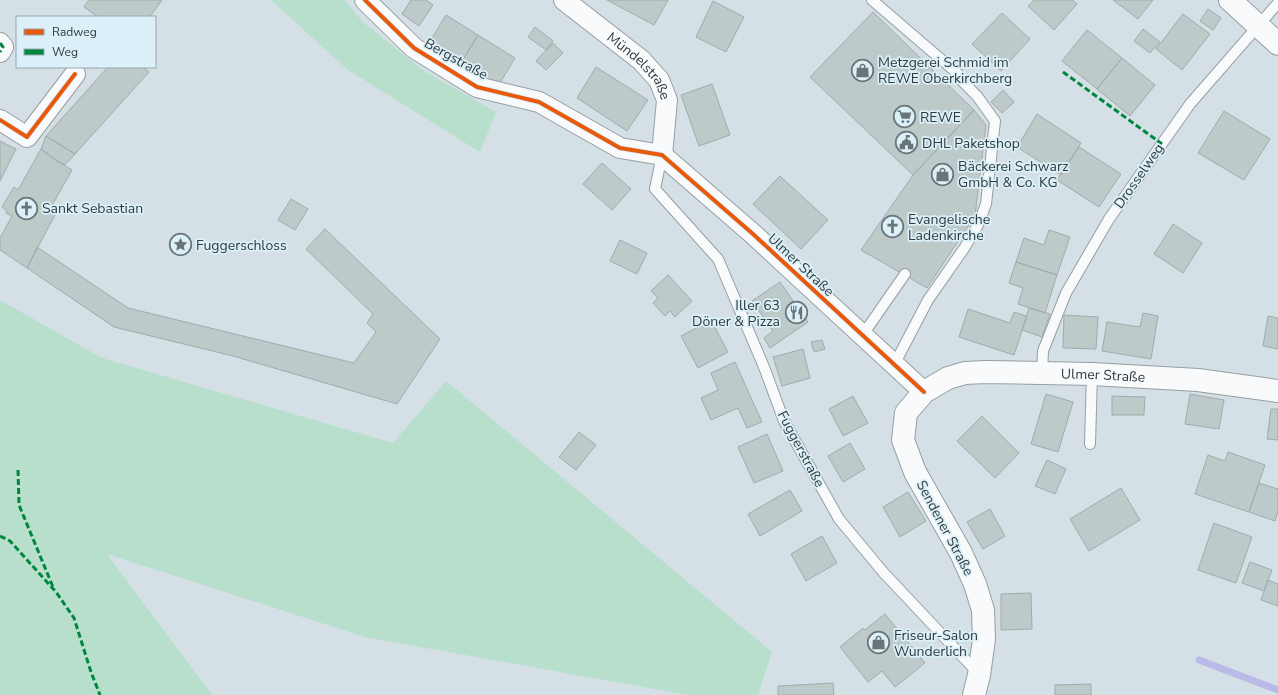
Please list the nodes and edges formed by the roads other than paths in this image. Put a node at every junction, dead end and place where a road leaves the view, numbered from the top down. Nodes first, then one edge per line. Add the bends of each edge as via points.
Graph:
1 (364, 0) edge
2 (872, 0) edge
3 (1230, 0) edge
4 (573, 3) edge
5 (1278, 3) edge
6 (1258, 26) junction
7 (0, 44) edge
8 (1278, 44) edge
9 (0, 52) edge
10 (75, 74) dead end
11 (0, 120) edge
12 (662, 155) junction
13 (905, 274) dead end
14 (862, 336) junction
15 (894, 365) junction
16 (1042, 373) junction
17 (1092, 374) junction
18 (1278, 391) edge
19 (924, 392) junction
20 (1090, 444) dead end
21 (977, 685) edge

1 - 12 street, Bergstraße via 414,48 478,87 539,102 620,148
2 - 15 lane via 957,74 995,121 986,204 978,225 966,247 928,300
3 - 6 main road
4 - 12 street, Mündelstraße via 641,60 659,80 667,100
5 - 6 lane, Drosselweg
6 - 8 main road
6 - 16 lane, Drosselweg via 1190,104 1109,219 1066,292 1042,351
7 - 9 street via 3,47
10 - 11 street via 27,137
12 - 14 street, Ulmer Straße via 753,234
12 - 21 lane, Fuggerstraße via 654,189 718,259 764,366 784,421 839,519
13 - 14 lane
14 - 15 street, Ulmer Straße
15 - 19 street, Ulmer Straße
16 - 17 main road, Ulmer Straße
16 - 19 main road, Ulmer Straße via 965,373 948,378
17 - 18 main road, Ulmer Straße via 1198,380
17 - 20 lane
19 - 21 main road, Sendener Straße via 906,413 903,440 915,472 961,553 975,584 982,610 984,639

